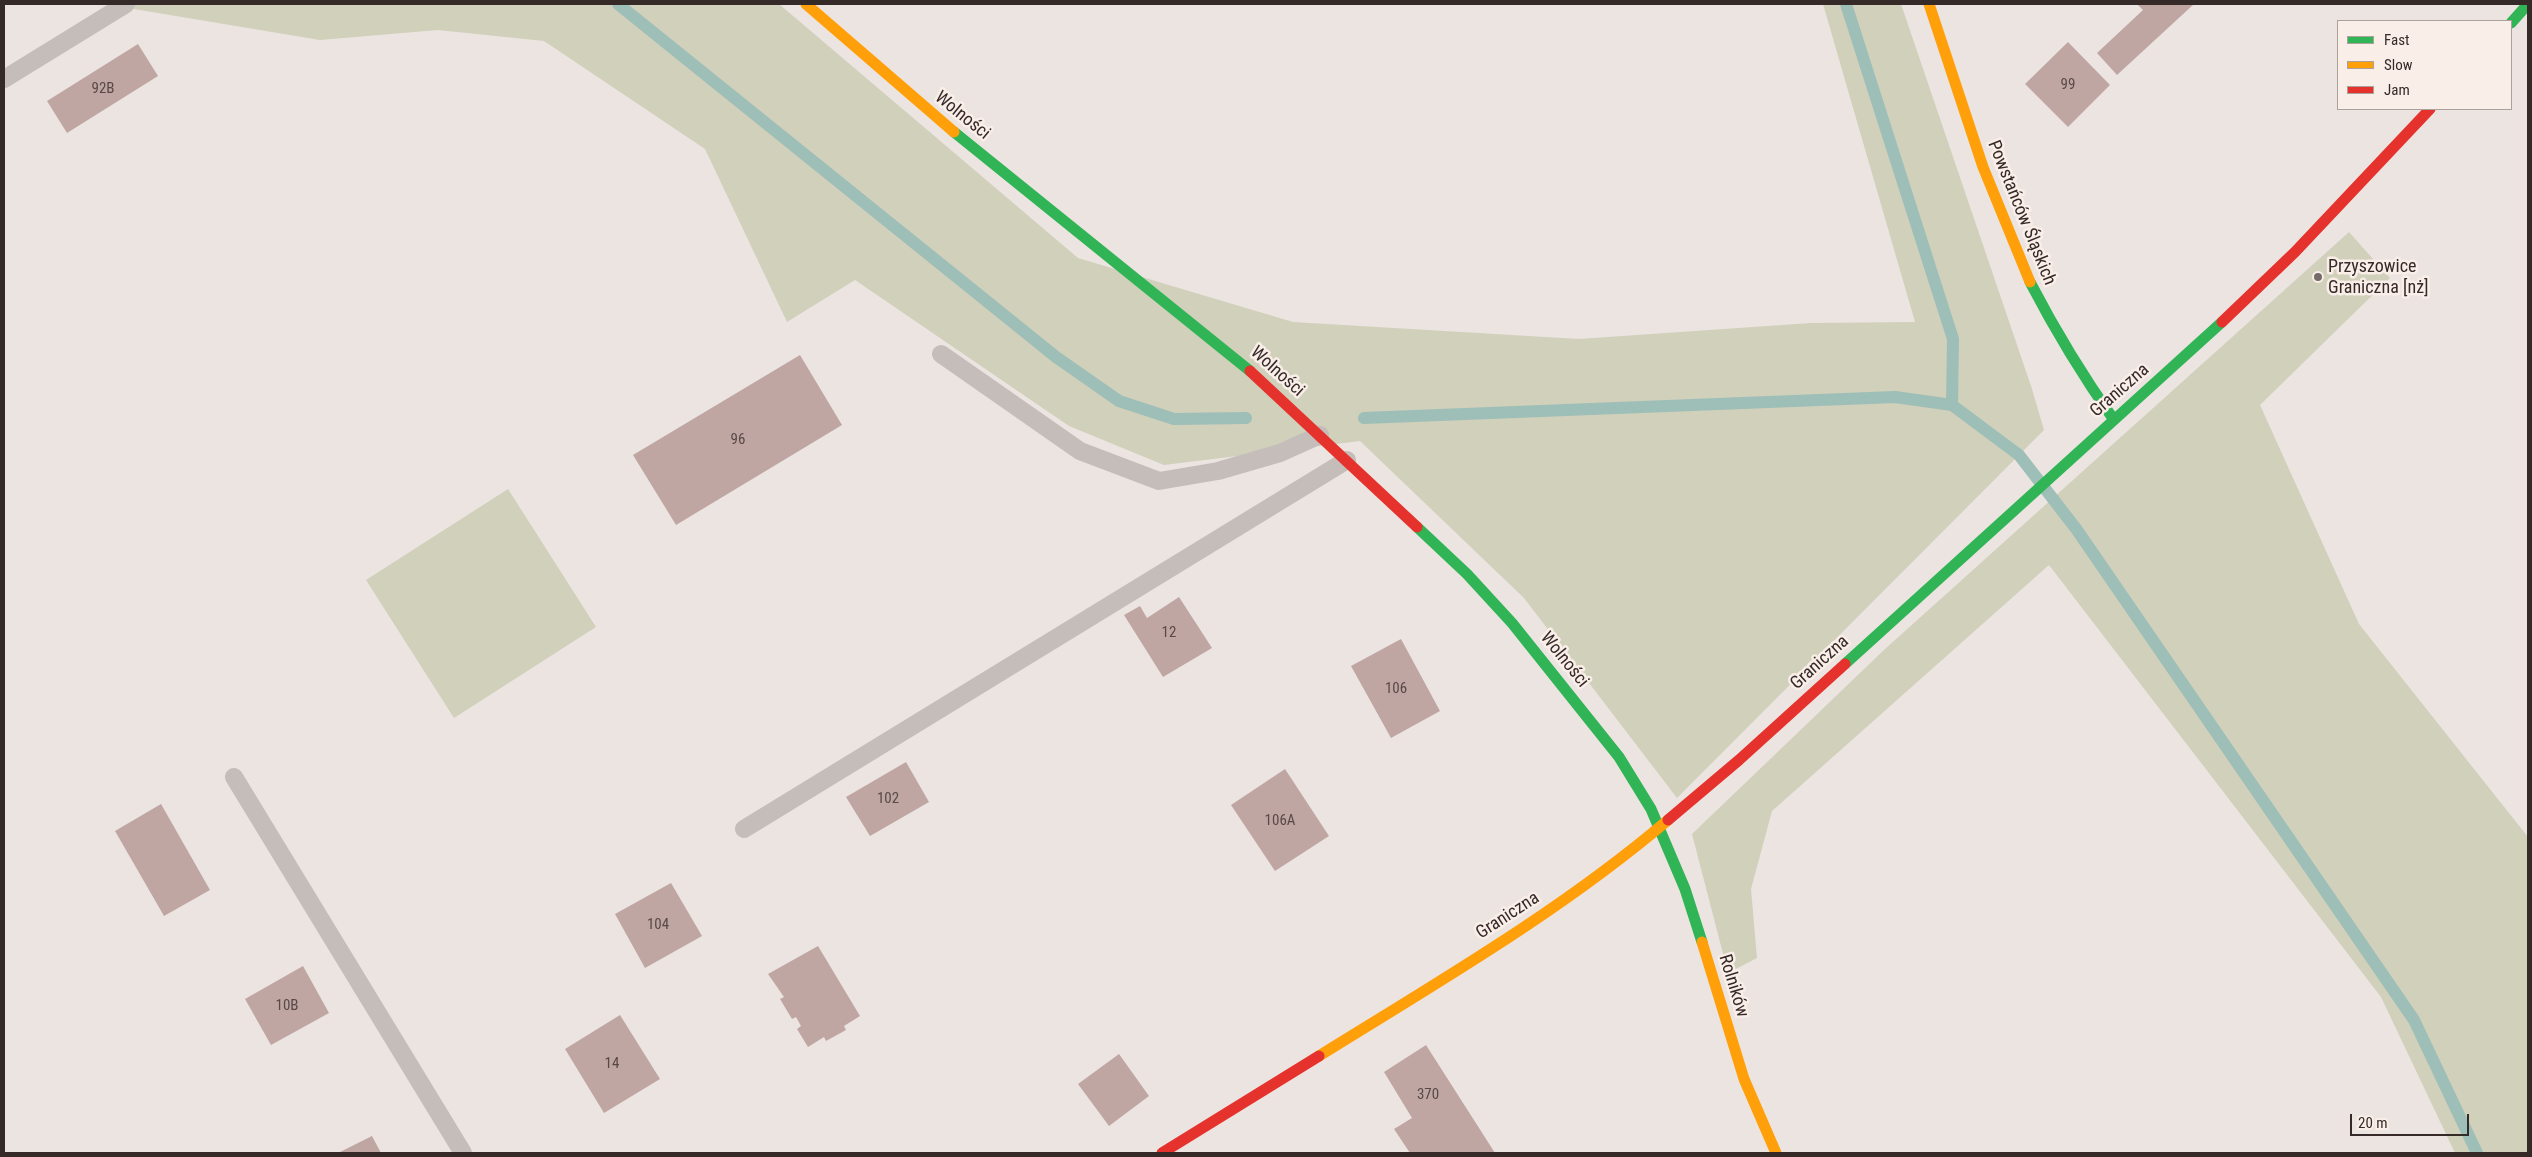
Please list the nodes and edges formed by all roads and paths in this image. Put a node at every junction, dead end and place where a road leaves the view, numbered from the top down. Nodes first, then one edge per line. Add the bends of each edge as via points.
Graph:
1 (126, 4) edge
2 (806, 4) edge
3 (1929, 4) edge
4 (2528, 4) edge
5 (2512, 22) edge
6 (4, 78) edge
7 (2429, 110) edge
8 (941, 354) dead end
9 (2114, 420) junction
10 (1320, 436) junction
11 (1347, 460) junction
12 (234, 777) dead end
13 (1660, 828) junction
14 (744, 829) dead end
15 (463, 1153) edge
16 (1162, 1153) edge
17 (1776, 1153) edge

1 - 6 lane
2 - 10 street, Wolności via 933,115 1242,363
3 - 9 street, Powstańców Śląskich via 1982,170 2004,227 2071,360
4 - 5 street
7 - 9 street, Graniczna via 2295,252
8 - 10 lane via 1080,451 1159,481 1236,466 1280,453
9 - 13 street, Graniczna
10 - 11 street, Wolności
11 - 13 street, Wolności via 1467,574 1512,622 1619,756
11 - 14 lane
12 - 15 lane
13 - 16 street, Graniczna via 1555,907
13 - 17 street, Rolników via 1685,889 1744,1078

